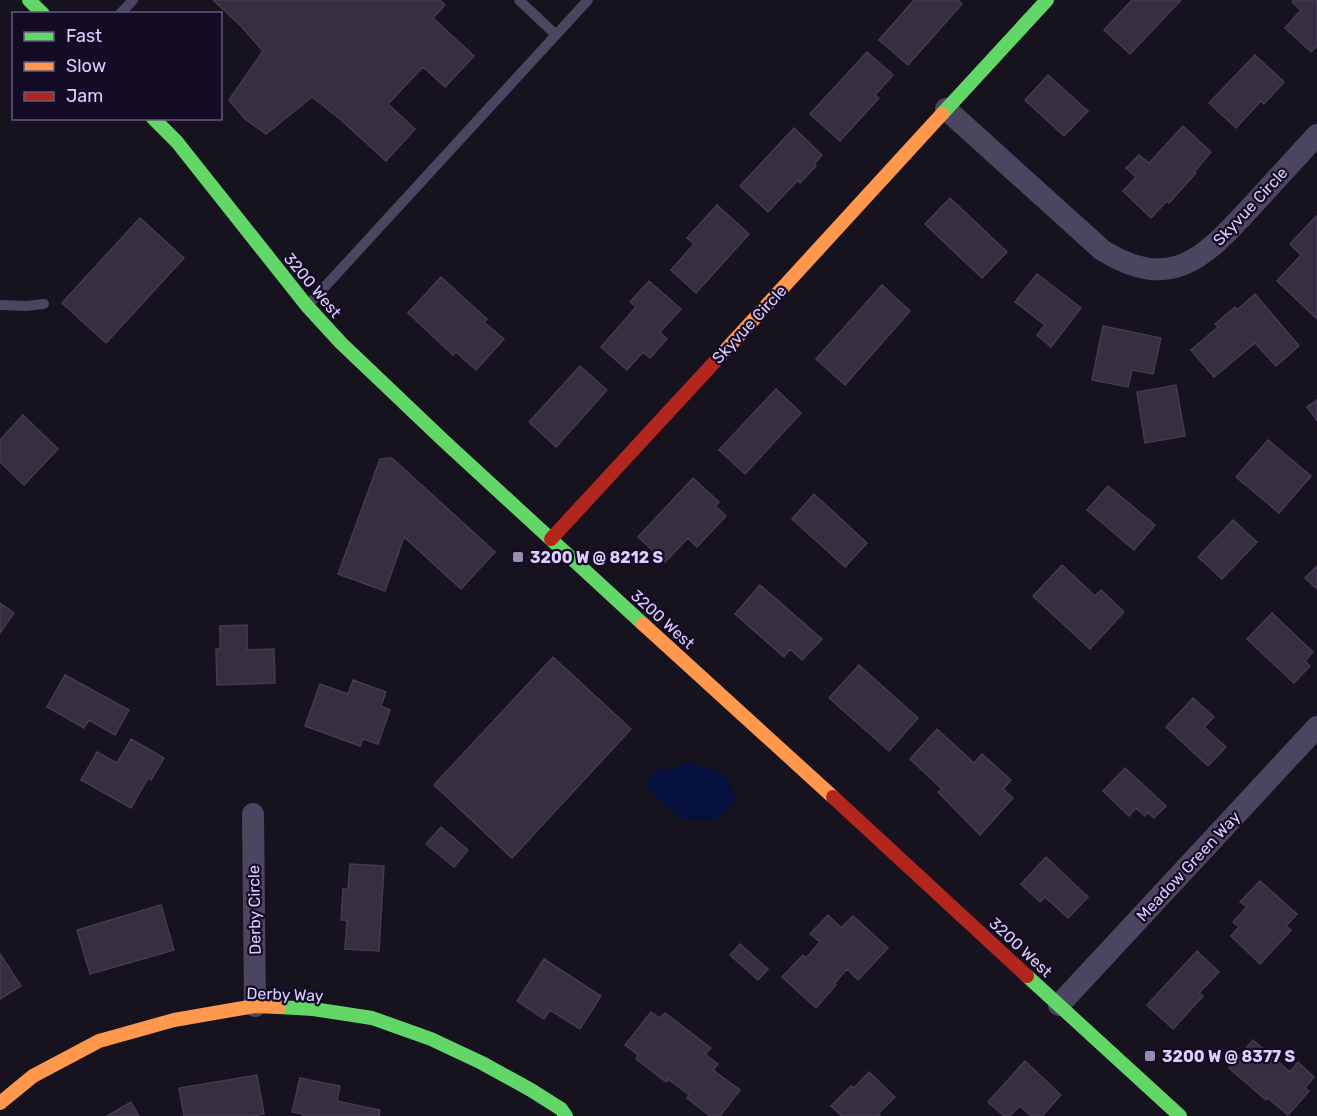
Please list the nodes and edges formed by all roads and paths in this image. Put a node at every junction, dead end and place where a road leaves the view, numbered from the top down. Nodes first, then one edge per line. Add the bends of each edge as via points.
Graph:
1 (29, 0) edge
2 (133, 0) edge
3 (519, 0) edge
4 (588, 0) edge
5 (1047, 0) edge
6 (41, 12) edge
7 (122, 12) edge
8 (556, 35) junction
9 (946, 109) junction
10 (155, 120) edge
11 (1317, 135) edge
12 (44, 304) dead end
13 (0, 305) edge
14 (307, 306) junction
15 (551, 539) junction
16 (1317, 728) edge
17 (253, 814) dead end
18 (1059, 1005) junction
19 (255, 1006) junction
20 (0, 1103) edge
21 (566, 1116) edge
22 (1180, 1116) edge

1 - 6 street
2 - 7 lane
3 - 8 lane
4 - 8 lane
5 - 9 street, Skyvue Circle
8 - 14 lane
9 - 11 street, Skyvue Circle via 1102,250 1123,263 1145,269 1183,264 1217,243
9 - 15 street, Skyvue Circle
10 - 14 street, 3200 West via 215,188
12 - 13 lane
14 - 15 street, 3200 West via 349,351
15 - 18 street, 3200 West
16 - 18 street, Meadow Green Way
17 - 19 street, Derby Circle
18 - 22 street, 3200 West
19 - 20 street, Derby Way via 174,1020 99,1041 33,1076
19 - 21 street, Derby Way via 372,1018 482,1063 531,1090

